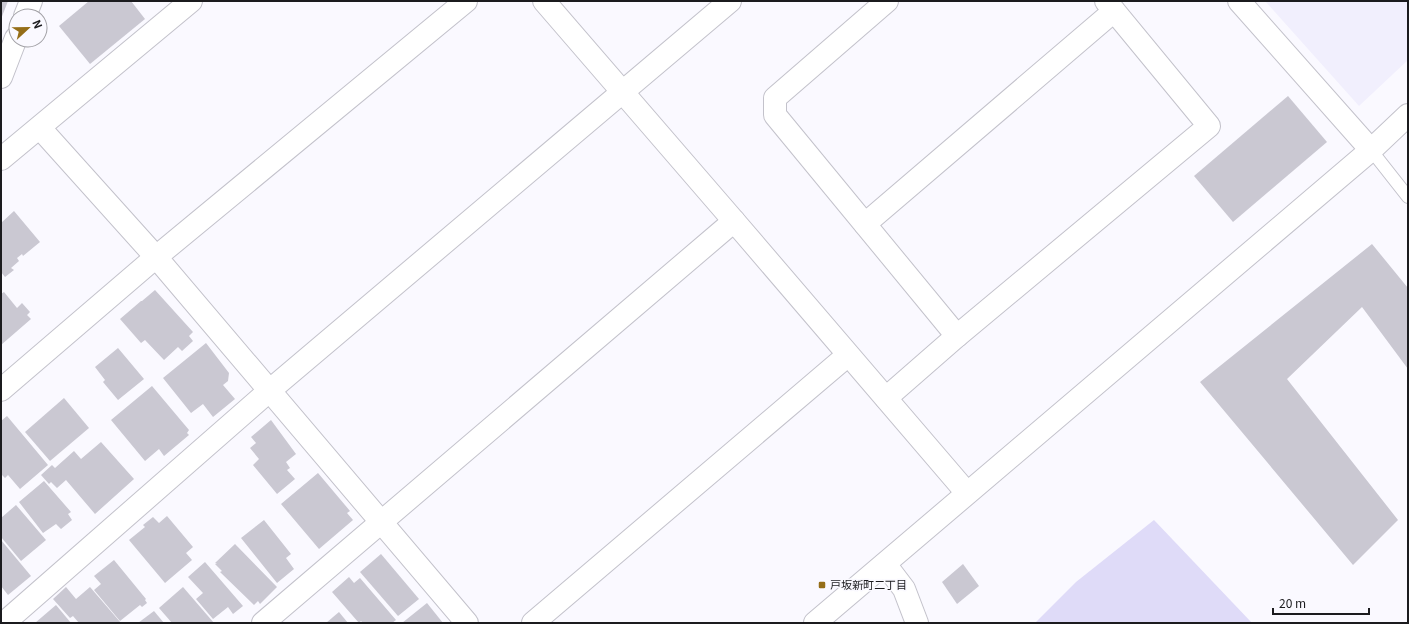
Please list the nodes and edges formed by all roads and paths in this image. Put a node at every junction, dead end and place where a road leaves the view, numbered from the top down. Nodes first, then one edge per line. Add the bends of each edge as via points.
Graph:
1 (191, 1) edge
2 (466, 1) edge
3 (544, 1) edge
4 (730, 1) edge
5 (887, 1) edge
6 (1239, 1) edge
7 (1110, 6) edge
8 (12, 48) edge
9 (1, 77) edge
10 (623, 92) junction
11 (1408, 115) edge
12 (40, 128) junction
13 (1371, 150) junction
14 (1, 159) edge
15 (1408, 197) edge
16 (734, 221) junction
17 (865, 224) junction
18 (156, 258) junction
19 (957, 336) junction
20 (848, 355) junction
21 (1, 390) edge
22 (270, 391) junction
23 (886, 398) junction
24 (967, 493) junction
25 (382, 522) junction
26 (885, 564) junction
27 (4, 623) edge
28 (262, 623) edge
29 (467, 623) edge
30 (533, 623) edge
31 (815, 623) edge
32 (917, 623) edge

1 - 12 street
2 - 18 street
3 - 10 street
4 - 10 street
5 - 17 street via 775,98 775,115
6 - 13 street
7 - 17 street
7 - 19 street via 1209,126
8 - 9 street
10 - 16 street
10 - 22 street
11 - 13 street
12 - 14 street
12 - 18 street
13 - 15 lane
13 - 24 street
16 - 20 street
16 - 25 street
17 - 19 street
18 - 21 street
18 - 22 street
19 - 23 street
20 - 23 street
20 - 30 street
22 - 25 street
22 - 27 street
23 - 24 street
24 - 26 street
25 - 28 street
25 - 29 street
26 - 31 street
26 - 32 street via 904,589

